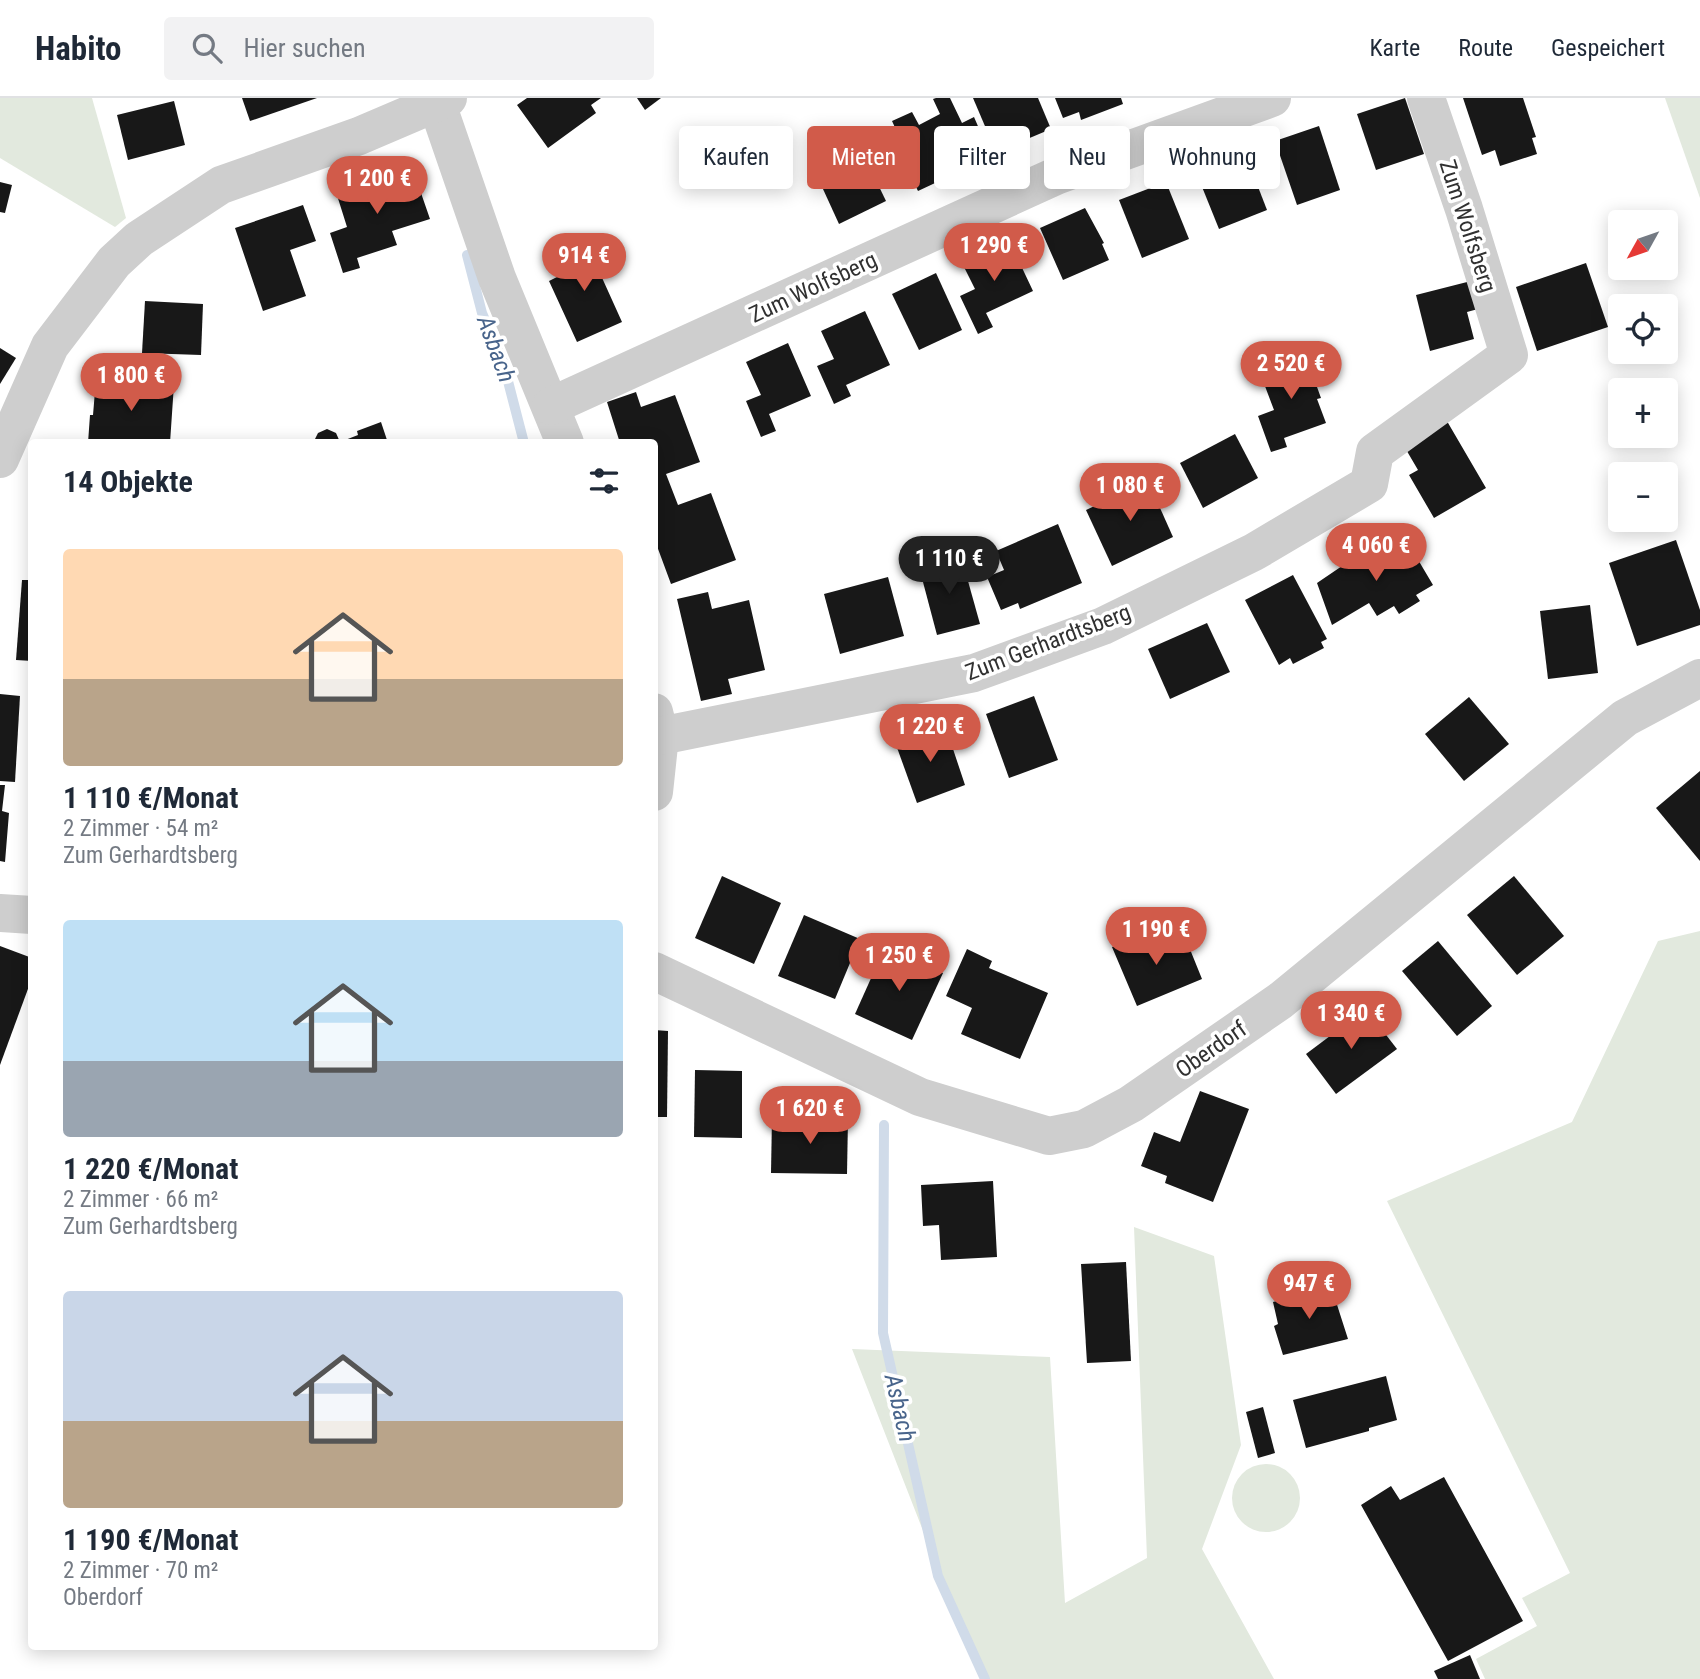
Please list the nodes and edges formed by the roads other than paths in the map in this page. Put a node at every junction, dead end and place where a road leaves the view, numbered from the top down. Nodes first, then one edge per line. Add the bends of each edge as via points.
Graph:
1 (1272, 98) edge
2 (1426, 98) edge
3 (440, 100) edge
4 (551, 405) junction
5 (564, 439) edge
6 (0, 459) edge
7 (1369, 484) joint
8 (1700, 678) edge
9 (658, 724) edge
10 (0, 913) edge
11 (28, 915) edge
12 (658, 973) edge

1 - 4 street, Zum Wolfsberg via 1056,176
2 - 7 street, Zum Wolfsberg via 1509,355 1375,452
3 - 4 street via 497,278
3 - 6 street via 221,185 139,239 114,262 50,346
4 - 5 street
7 - 9 street, Zum Gerhardtsberg via 1254,552 1102,626 974,673
8 - 12 street, Oberdorf via 1625,718 1280,1001 1131,1104 1084,1129 1049,1136 920,1097
10 - 11 street

